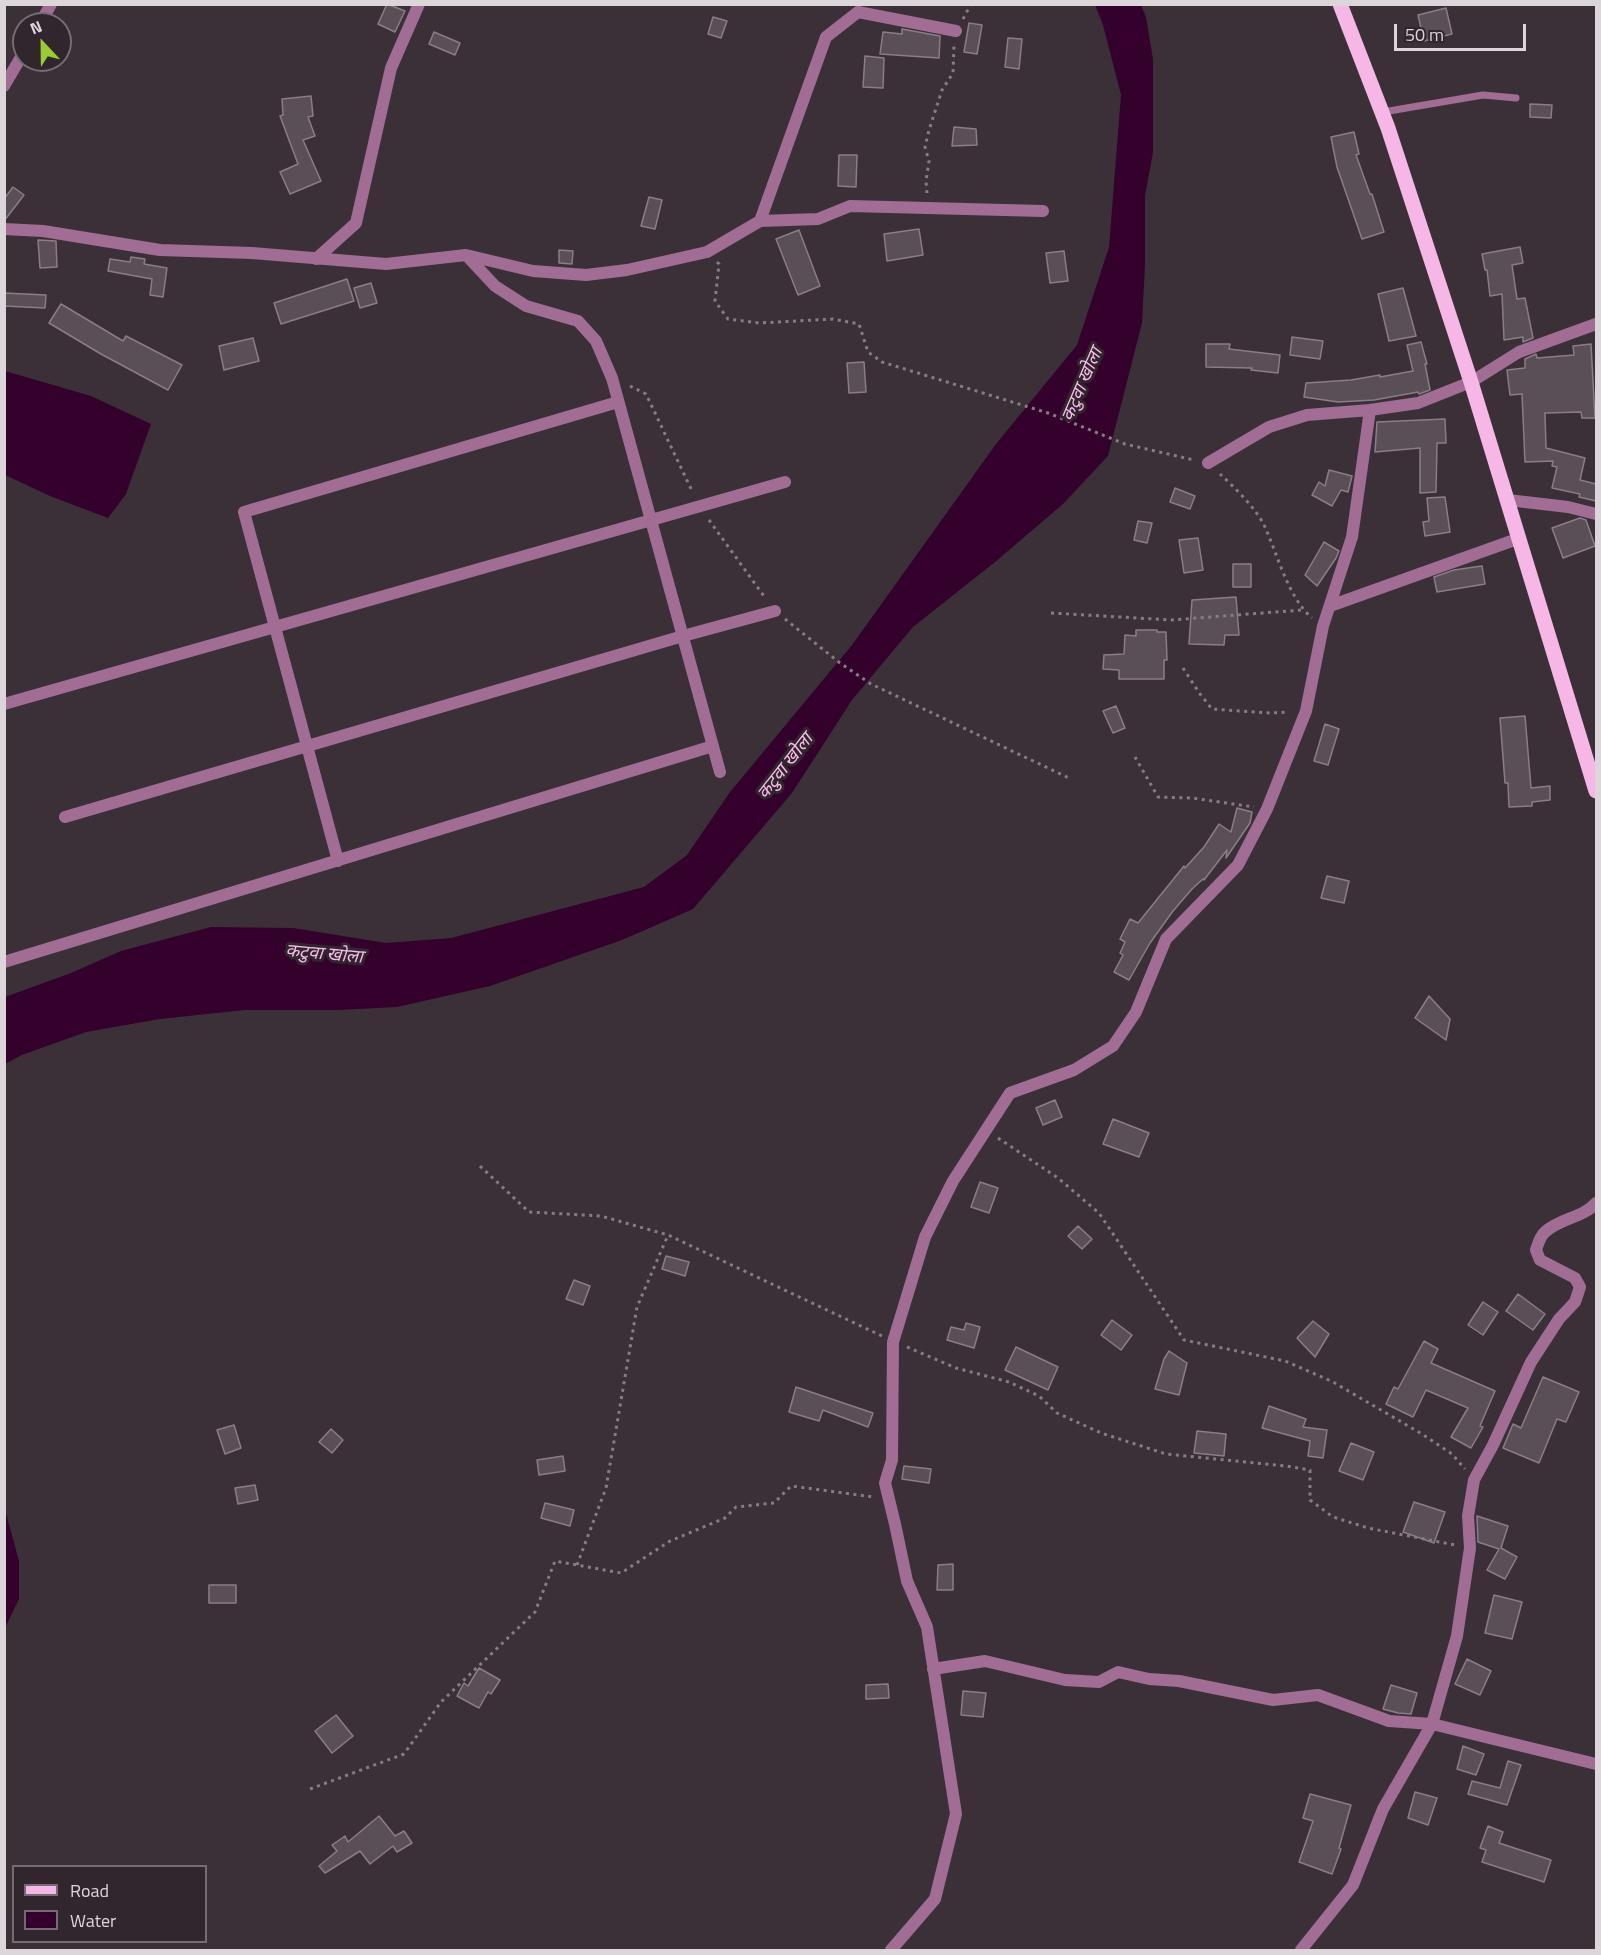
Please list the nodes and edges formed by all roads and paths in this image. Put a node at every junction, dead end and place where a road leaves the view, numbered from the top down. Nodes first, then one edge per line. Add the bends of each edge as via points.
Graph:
1 (419, 4) edge
2 (971, 4) edge
3 (1340, 4) edge
4 (956, 31) junction
5 (12, 72) edge
6 (4, 86) edge
7 (1516, 98) dead end
8 (1382, 112) junction
9 (929, 208) junction
10 (1043, 211) dead end
11 (760, 221) junction
12 (4, 229) edge
13 (706, 252) junction
14 (466, 255) junction
15 (316, 259) junction
16 (1596, 324) edge
17 (612, 378) junction
18 (1471, 381) junction
19 (618, 402) junction
20 (1370, 410) junction
21 (1208, 462) junction
22 (785, 482) dead end
23 (1508, 500) junction
24 (699, 507) junction
25 (1596, 514) edge
26 (651, 520) junction
27 (1520, 538) junction
28 (1330, 606) junction
29 (1302, 610) junction
30 (775, 611) junction
31 (1051, 613) dead end
32 (1323, 626) junction
33 (275, 627) junction
34 (682, 636) junction
35 (1183, 668) dead end
36 (4, 704) edge
37 (1306, 711) junction
38 (307, 746) junction
39 (713, 746) junction
40 (1135, 757) dead end
41 (720, 772) dead end
42 (1069, 778) dead end
43 (1596, 791) edge
44 (1267, 809) junction
45 (65, 817) dead end
46 (338, 861) junction
47 (4, 963) edge
48 (987, 1130) junction
49 (480, 1166) dead end
50 (1596, 1203) edge
51 (668, 1235) junction
52 (893, 1342) junction
53 (1474, 1480) junction
54 (885, 1484) junction
55 (1470, 1548) junction
56 (577, 1565) junction
57 (933, 1669) junction
58 (1432, 1724) junction
59 (1596, 1764) edge
60 (310, 1790) dead end
61 (891, 1950) edge
62 (1301, 1950) edge

1 - 15 street via 391,68 356,223
2 - 4 path
3 - 8 main road
4 - 9 path via 953,73 942,90 925,147
4 - 11 street via 858,12 826,37
5 - 6 street
7 - 8 lane via 1483,95
8 - 18 main road
9 - 10 street
9 - 11 street via 850,206 818,219
11 - 13 street
12 - 15 street via 43,231 160,250
13 - 14 street via 586,275 533,271
13 - 21 path via 719,264 715,301 728,319 759,323 833,319 859,324 868,352 882,362 1048,413 1125,444
14 - 15 street via 386,264
14 - 17 street via 495,286 526,306 578,321 596,341
16 - 18 street via 1519,352
17 - 19 street
17 - 24 path via 646,394
18 - 20 street via 1418,403
18 - 23 main road
19 - 26 street
19 - 33 street via 244,512
20 - 21 street via 1307,415 1269,427
20 - 28 street via 1352,537
21 - 29 path via 1237,490 1264,525
22 - 24 street
23 - 25 street
23 - 27 main road
24 - 26 street
24 - 30 path
26 - 33 street
26 - 34 street
27 - 28 street
27 - 43 main road
28 - 32 street
29 - 31 path via 1171,620
29 - 32 path
30 - 34 street
30 - 42 path via 871,684
32 - 37 street
33 - 36 street
33 - 38 street
34 - 38 street
34 - 39 street
35 - 37 path via 1212,709
37 - 44 street
38 - 45 street
38 - 46 street
39 - 41 street
39 - 46 street
40 - 44 path via 1158,796
44 - 48 street via 1238,865 1166,939 1136,1012 1113,1046 1074,1070 1010,1093
46 - 47 street
48 - 52 street via 953,1181 925,1236
48 - 53 path via 1058,1178 1099,1213 1184,1340 1285,1361 1333,1382 1452,1454
49 - 51 path via 529,1212 601,1216
50 - 53 street via 1590,1210 1543,1233 1539,1241 1536,1250 1540,1260 1575,1278 1580,1287 1575,1302 1531,1362
51 - 52 path
51 - 56 path via 637,1307 606,1488
52 - 54 street via 892,1460
52 - 55 path via 956,1368 1009,1382 1039,1396 1057,1413 1101,1433 1166,1454 1310,1470 1310,1500 1333,1517 1368,1528
53 - 55 street via 1468,1516
54 - 56 path via 888,1498 791,1486 774,1503 736,1507 726,1518 670,1541 621,1572
54 - 57 street via 907,1581 927,1627
55 - 58 street via 1457,1636
56 - 60 path via 555,1560 535,1612 441,1702 404,1754
57 - 58 street via 985,1661 1065,1680 1099,1682 1118,1672 1273,1700 1318,1695 1389,1721
57 - 61 street via 956,1814 935,1899
58 - 59 street
58 - 62 street via 1383,1809 1353,1885

